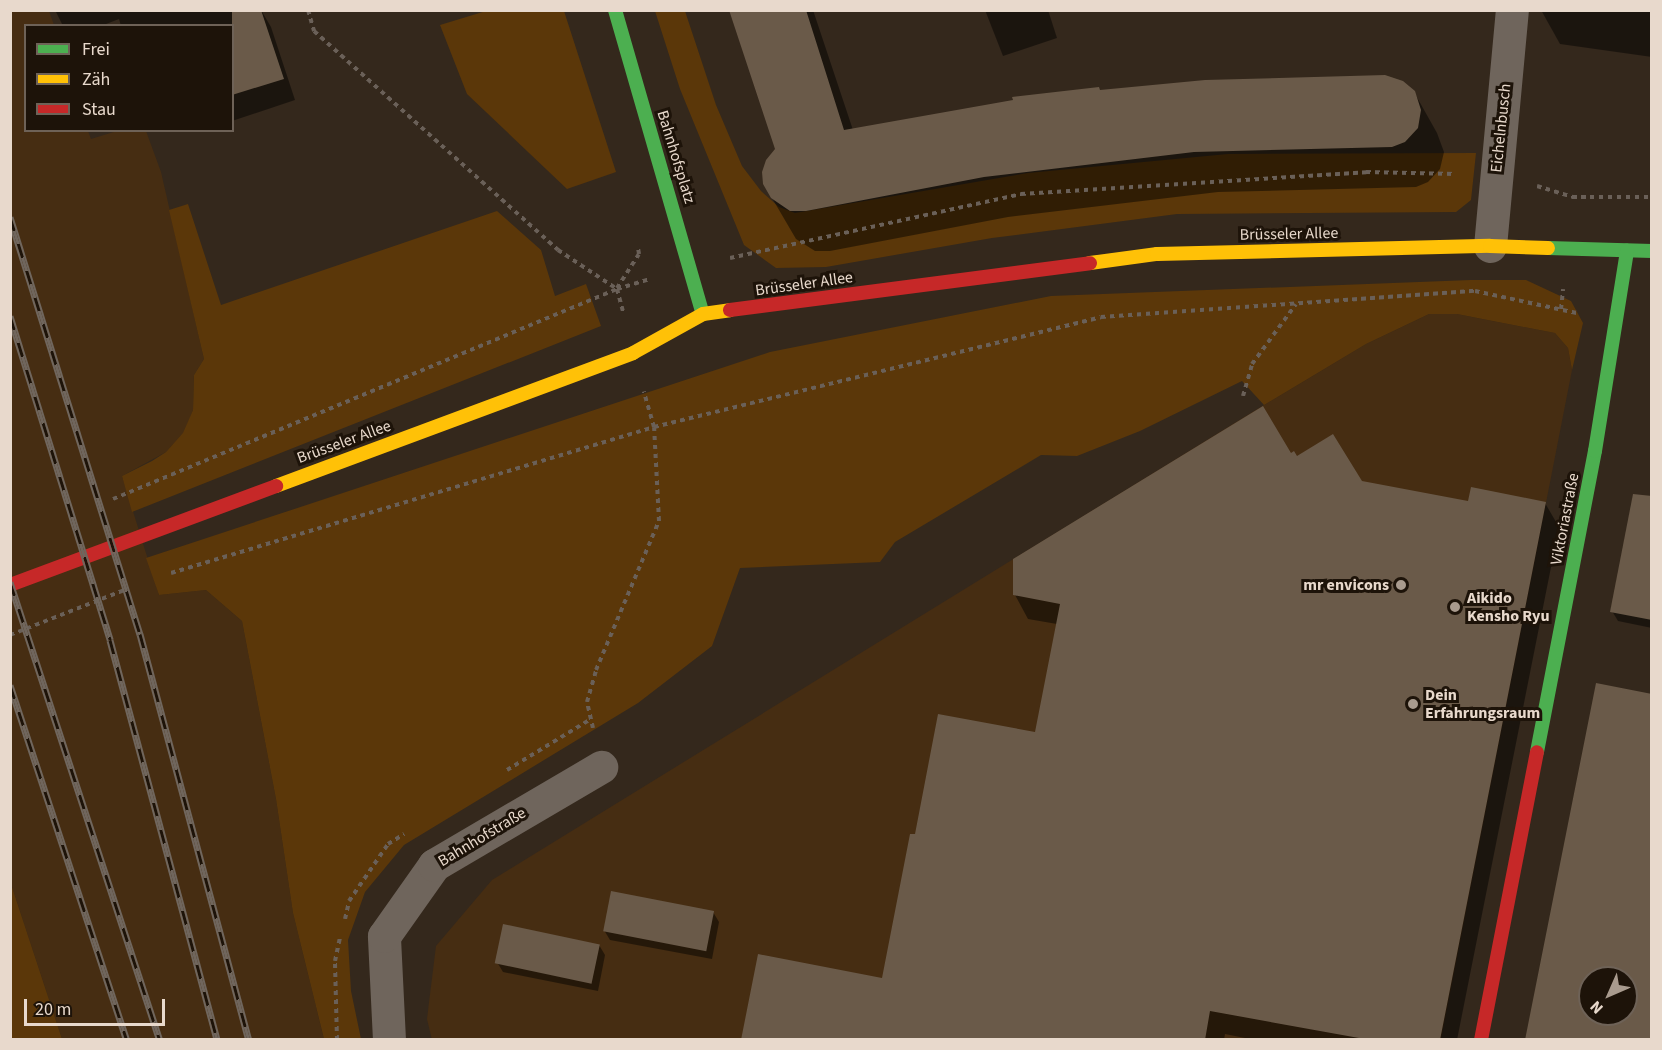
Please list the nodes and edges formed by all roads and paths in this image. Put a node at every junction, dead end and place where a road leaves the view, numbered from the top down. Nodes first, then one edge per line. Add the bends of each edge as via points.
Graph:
1 (308, 10) edge
2 (615, 10) edge
3 (1512, 10) edge
4 (1496, 175) junction
5 (1652, 197) edge
6 (1490, 246) junction
7 (1627, 251) junction
8 (1652, 251) edge
9 (692, 266) junction
10 (1296, 303) junction
11 (704, 314) junction
12 (1618, 322) junction
13 (1243, 396) dead end
14 (654, 427) junction
15 (107, 501) dead end
16 (163, 575) dead end
17 (10, 585) edge
18 (130, 588) dead end
19 (10, 635) edge
20 (601, 767) joint
21 (389, 1040) edge
22 (1481, 1040) edge

1 - 15 path via 314,31 558,250 617,289
2 - 9 main road, Bahnhofsplatz
3 - 4 street, Eichelnbusch
4 - 5 path via 1572,196
4 - 6 street, Eichelnbusch
4 - 9 path via 1366,172 1021,194
6 - 7 main road, Brüsseler Allee
6 - 11 main road, Brüsseler Allee via 1157,254
7 - 8 main road, Brüsseler Allee
7 - 12 main road, Viktoriastraße
9 - 11 main road, Bahnhofsplatz
10 - 12 path via 1475,291
10 - 13 path via 1252,364
10 - 14 path via 1101,317
11 - 17 main road, Brüsseler Allee via 633,353
12 - 22 main road, Viktoriastraße
14 - 16 path
14 - 20 path via 659,521 596,670 587,702
18 - 19 path
20 - 21 street, Bahnhofstraße via 434,865 384,936

